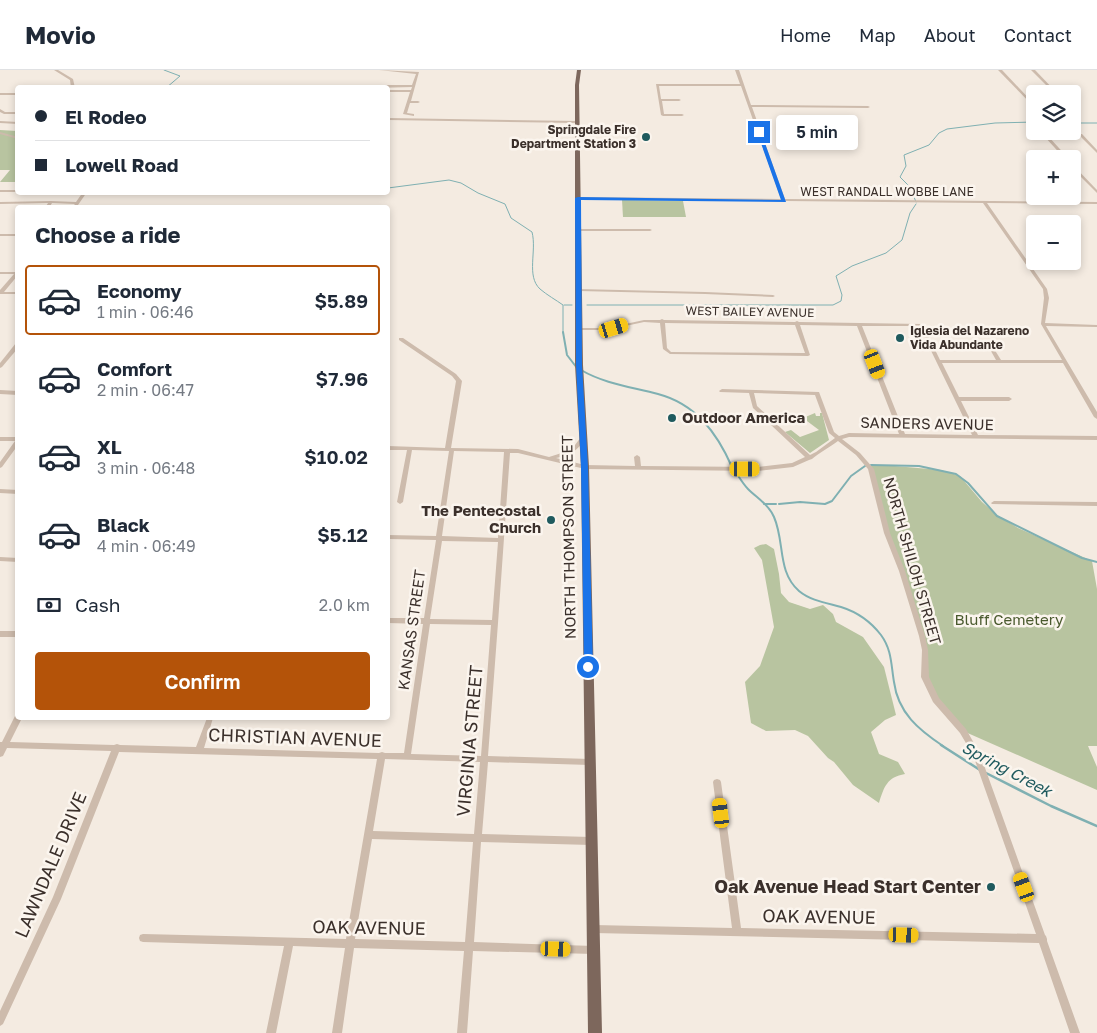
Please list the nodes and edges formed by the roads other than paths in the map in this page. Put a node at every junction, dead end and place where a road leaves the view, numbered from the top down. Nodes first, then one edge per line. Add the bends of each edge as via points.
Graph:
1 (56, 70) edge
2 (381, 70) edge
3 (580, 70) edge
4 (737, 70) edge
5 (1000, 70) edge
6 (1033, 70) edge
7 (73, 85) edge
8 (743, 85) junction
9 (1048, 85) edge
10 (414, 86) junction
11 (390, 87) edge
12 (390, 91) edge
13 (412, 91) junction
14 (0, 94) edge
15 (15, 94) edge
16 (1026, 97) edge
17 (660, 100) junction
18 (679, 100) dead end
19 (409, 102) junction
20 (418, 102) dead end
21 (750, 106) junction
22 (868, 107) dead end
23 (0, 110) edge
24 (15, 113) edge
25 (414, 115) dead end
26 (682, 115) dead end
27 (390, 119) edge
28 (0, 122) edge
29 (578, 122) junction
30 (15, 123) edge
31 (578, 131) junction
32 (631, 132) dead end
33 (0, 134) edge
34 (15, 137) edge
35 (1059, 150) edge
36 (1097, 152) edge
37 (1081, 175) edge
38 (0, 191) edge
39 (15, 191) edge
40 (1097, 192) edge
41 (578, 198) junction
42 (784, 201) junction
43 (51, 202) junction
44 (0, 203) edge
45 (985, 203) junction
46 (1097, 203) edge
47 (49, 205) edge
48 (70, 205) edge
49 (578, 230) junction
50 (650, 230) dead end
51 (0, 235) edge
52 (15, 235) edge
53 (0, 272) edge
54 (15, 272) edge
55 (15, 274) edge
56 (579, 290) junction
57 (0, 293) edge
58 (15, 293) edge
59 (774, 296) dead end
60 (662, 320) junction
61 (797, 322) junction
62 (859, 324) junction
63 (1043, 324) junction
64 (1097, 326) edge
65 (579, 329) junction
66 (401, 339) dead end
67 (989, 344) dead end
68 (15, 348) edge
69 (940, 361) junction
70 (999, 361) junction
71 (1064, 362) junction
72 (0, 366) edge
73 (722, 391) dead end
74 (0, 392) edge
75 (750, 392) junction
76 (15, 393) edge
77 (958, 399) junction
78 (1009, 399) dead end
79 (1097, 417) edge
80 (903, 436) junction
81 (976, 436) junction
82 (583, 438) junction
83 (838, 438) junction
84 (1097, 438) edge
85 (0, 439) edge
86 (15, 440) edge
87 (15, 444) edge
88 (390, 448) edge
89 (410, 448) junction
90 (450, 449) junction
91 (506, 450) junction
92 (549, 457) junction
93 (637, 457) dead end
94 (810, 458) junction
95 (0, 466) edge
96 (585, 467) junction
97 (638, 468) junction
98 (0, 491) edge
99 (15, 492) edge
100 (400, 502) dead end
101 (994, 503) dead end
102 (1097, 504) edge
103 (390, 537) edge
104 (439, 538) junction
105 (500, 540) junction
106 (0, 559) edge
107 (15, 560) edge
108 (390, 620) edge
109 (427, 622) junction
110 (495, 624) junction
111 (0, 634) edge
112 (15, 634) edge
113 (17, 720) edge
114 (209, 720) edge
115 (2, 745) edge
116 (117, 747) junction
117 (199, 750) junction
118 (0, 754) edge
119 (382, 755) junction
120 (407, 756) junction
121 (484, 758) junction
122 (590, 762) junction
123 (717, 782) dead end
124 (369, 835) junction
125 (477, 838) junction
126 (591, 841) junction
127 (594, 929) junction
128 (737, 932) junction
129 (143, 938) dead end
130 (1043, 939) junction
131 (289, 943) junction
132 (350, 944) junction
133 (468, 947) junction
134 (594, 950) junction
135 (0, 1021) edge
136 (272, 1033) edge
137 (337, 1033) edge
138 (462, 1033) edge
139 (595, 1033) edge
140 (1075, 1033) edge

1 - 7 street via 72,80
2 - 10 street via 418,73
3 - 29 main road, NORTH THOMPSON STREET
4 - 8 street
5 - 16 street
6 - 9 street
8 - 17 street via 658,85
8 - 21 street
10 - 11 street
10 - 13 street
12 - 13 street
13 - 19 street
14 - 15 street
17 - 18 street
17 - 26 street via 663,115
19 - 20 street
19 - 25 street via 405,114
21 - 22 street
21 - 42 street
23 - 24 street
27 - 29 street
28 - 30 street
29 - 31 main road, NORTH THOMPSON STREET
31 - 32 street
31 - 41 main road, NORTH THOMPSON STREET
33 - 34 street
35 - 36 street via 1045,134 1081,135
37 - 40 street
38 - 39 street
41 - 42 street, WEST RANDALL WOBBE LANE
41 - 49 main road, NORTH THOMPSON STREET
42 - 45 street, WEST RANDALL WOBBE LANE
43 - 44 street
43 - 47 street
43 - 48 street
45 - 46 street, WEST RANDALL WOBBE LANE
45 - 63 street via 1045,289 1048,298
49 - 50 street
49 - 56 main road, NORTH THOMPSON STREET
51 - 52 street
53 - 54 street
55 - 57 street
56 - 59 street
56 - 65 main road, NORTH THOMPSON STREET
57 - 58 street
60 - 61 street, WEST BAILEY AVENUE
60 - 61 street via 665,349 670,353 808,356
60 - 65 street, WEST BAILEY AVENUE via 638,321 607,329
61 - 62 street, WEST BAILEY AVENUE
62 - 69 street, WEST BAILEY AVENUE via 921,325
62 - 80 street
63 - 64 street
63 - 71 street
65 - 82 main road, NORTH THOMPSON STREET
66 - 90 street via 459,381
67 - 70 street
68 - 72 street
69 - 70 street
69 - 77 street
70 - 71 street
71 - 79 street
73 - 75 street
74 - 76 street
75 - 83 street via 817,392 832,433
75 - 94 street via 755,407
77 - 78 street
77 - 81 street
80 - 81 street, SANDERS AVENUE
80 - 83 street, SANDERS AVENUE
81 - 84 street, SANDERS AVENUE
82 - 92 street via 575,451
82 - 96 main road, NORTH THOMPSON STREET
83 - 94 street, SANDERS AVENUE
83 - 130 street, NORTH SHILOH STREET via 871,469 887,533 922,636 925,677 936,700 963,731 976,754
85 - 86 street
87 - 95 street
88 - 89 street, SANDERS AVENUE
89 - 90 street, SANDERS AVENUE
89 - 100 street
90 - 91 street, SANDERS AVENUE
90 - 104 street, KANSAS STREET
91 - 92 street, SANDERS AVENUE
91 - 105 street, VIRGINIA STREET
92 - 96 street, SANDERS AVENUE
93 - 97 street
94 - 97 street, SANDERS AVENUE via 773,468
96 - 97 street, SANDERS AVENUE
96 - 122 main road, NORTH THOMPSON STREET
98 - 99 street
101 - 102 street
103 - 104 street
104 - 105 street
104 - 109 street, KANSAS STREET
105 - 110 street, VIRGINIA STREET
106 - 107 street
108 - 109 street
109 - 110 street
109 - 120 street, KANSAS STREET
110 - 121 street, VIRGINIA STREET
111 - 112 street
113 - 115 street
114 - 117 street
115 - 116 street, CHRISTIAN AVENUE
115 - 118 street
116 - 117 street, CHRISTIAN AVENUE
116 - 135 street, LAWNDALE DRIVE via 57,899
117 - 119 street, CHRISTIAN AVENUE
119 - 120 street, CHRISTIAN AVENUE
119 - 124 street
120 - 121 street, CHRISTIAN AVENUE
121 - 122 street, CHRISTIAN AVENUE
121 - 125 street, VIRGINIA STREET
122 - 126 main road, NORTH THOMPSON STREET
123 - 128 street
124 - 125 street
124 - 132 street
125 - 126 street
125 - 133 street, VIRGINIA STREET
126 - 127 main road, NORTH THOMPSON STREET
127 - 128 street, OAK AVENUE
127 - 134 main road, NORTH THOMPSON STREET
128 - 130 street, OAK AVENUE
129 - 131 street, OAK AVENUE
130 - 140 street, NORTH SHILOH STREET
131 - 132 street, OAK AVENUE
131 - 136 street
132 - 133 street, OAK AVENUE
132 - 137 street
133 - 134 street, OAK AVENUE
133 - 138 street, VIRGINIA STREET
134 - 139 main road, NORTH THOMPSON STREET

